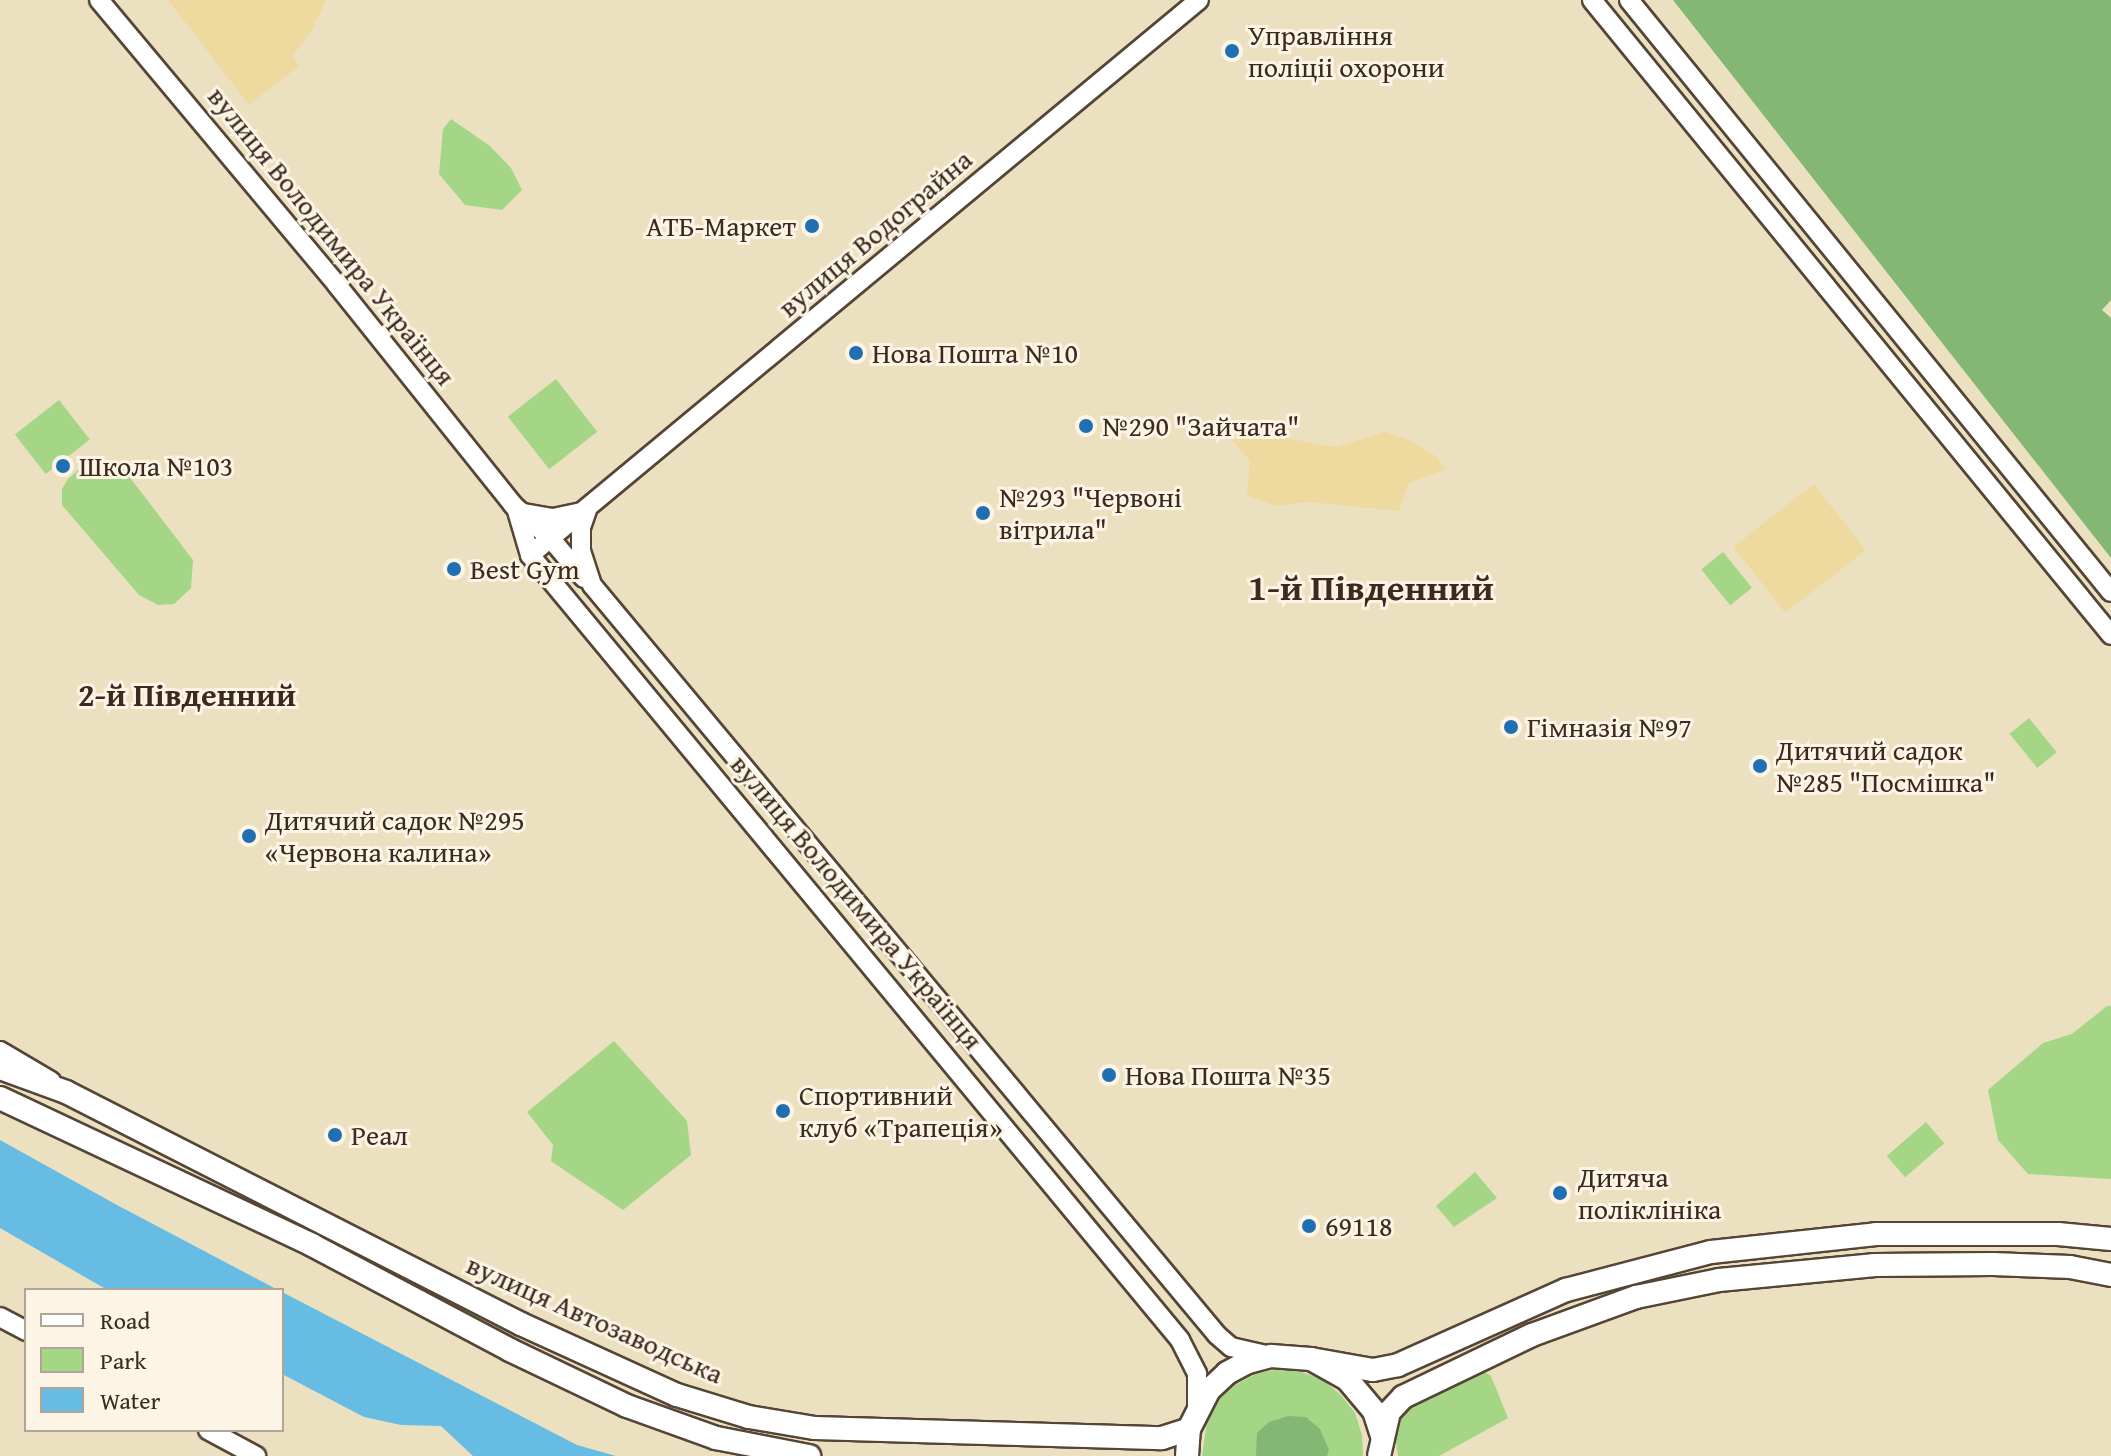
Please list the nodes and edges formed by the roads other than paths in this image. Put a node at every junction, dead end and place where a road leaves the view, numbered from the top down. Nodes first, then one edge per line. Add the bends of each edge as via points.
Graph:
1 (99, 0) edge
2 (1199, 0) edge
3 (1592, 0) edge
4 (1629, 0) edge
5 (587, 510) junction
6 (517, 511) junction
7 (551, 539) junction
8 (530, 555) junction
9 (592, 585) junction
10 (2111, 592) edge
11 (2111, 635) edge
12 (0, 1051) edge
13 (0, 1068) edge
14 (66, 1092) junction
15 (0, 1098) edge
16 (170, 1143) junction
17 (157, 1170) junction
18 (1876, 1234) junction
19 (2104, 1236) edge
20 (1875, 1265) junction
21 (2111, 1275) edge
22 (0, 1317) edge
23 (521, 1324) junction
24 (24, 1330) edge
25 (510, 1350) junction
26 (1271, 1356) junction
27 (1311, 1359) junction
28 (1193, 1419) junction
29 (212, 1432) edge
30 (1383, 1449) edge
31 (256, 1456) edge
32 (809, 1456) edge
33 (1187, 1456) edge

1 - 6 street, вулиця Володимира Українця
2 - 5 street, вулиця Водограйна
3 - 11 street
4 - 10 street
5 - 6 street via 553,518
5 - 7 street, вулиця Водограйна
5 - 9 street via 581,551
6 - 7 street, вулиця Володимира Українця
6 - 8 street, вулиця Володимира Українця
7 - 8 street, вулиця Водограйна
7 - 9 street, вулиця Володимира Українця
8 - 28 street, вулиця Володимира Українця via 1191,1354 1197,1374
9 - 26 street, вулиця Володимира Українця via 1217,1335 1248,1354
12 - 14 street, вулиця Автозаводська
13 - 14 main road, вулиця Автозаводська
14 - 16 main road, вулиця Автозаводська
15 - 17 main road, вулиця Автозаводська
16 - 17 main road
16 - 23 main road, вулиця Автозаводська
17 - 25 main road, вулиця Автозаводська
18 - 19 main road
18 - 20 main road
18 - 27 main road via 1711,1252 1645,1267 1566,1290 1385,1368
20 - 21 main road via 2070,1267
20 - 30 main road via 1697,1284 1636,1297 1570,1320 1403,1397 1389,1412
22 - 24 street
23 - 25 main road
23 - 28 main road, вулиця Автозаводська via 677,1395 749,1417 815,1428 1162,1438
25 - 32 main road, вулиця Автозаводська via 627,1406 701,1433
26 - 27 main road, вулиця Володимира Українця
26 - 28 main road, вулиця Володимира Українця via 1227,1373 1209,1390
27 - 30 main road, вулиця Володимира Українця via 1330,1367 1362,1395 1374,1411
28 - 33 main road, вулиця Володимира Українця
29 - 31 street

